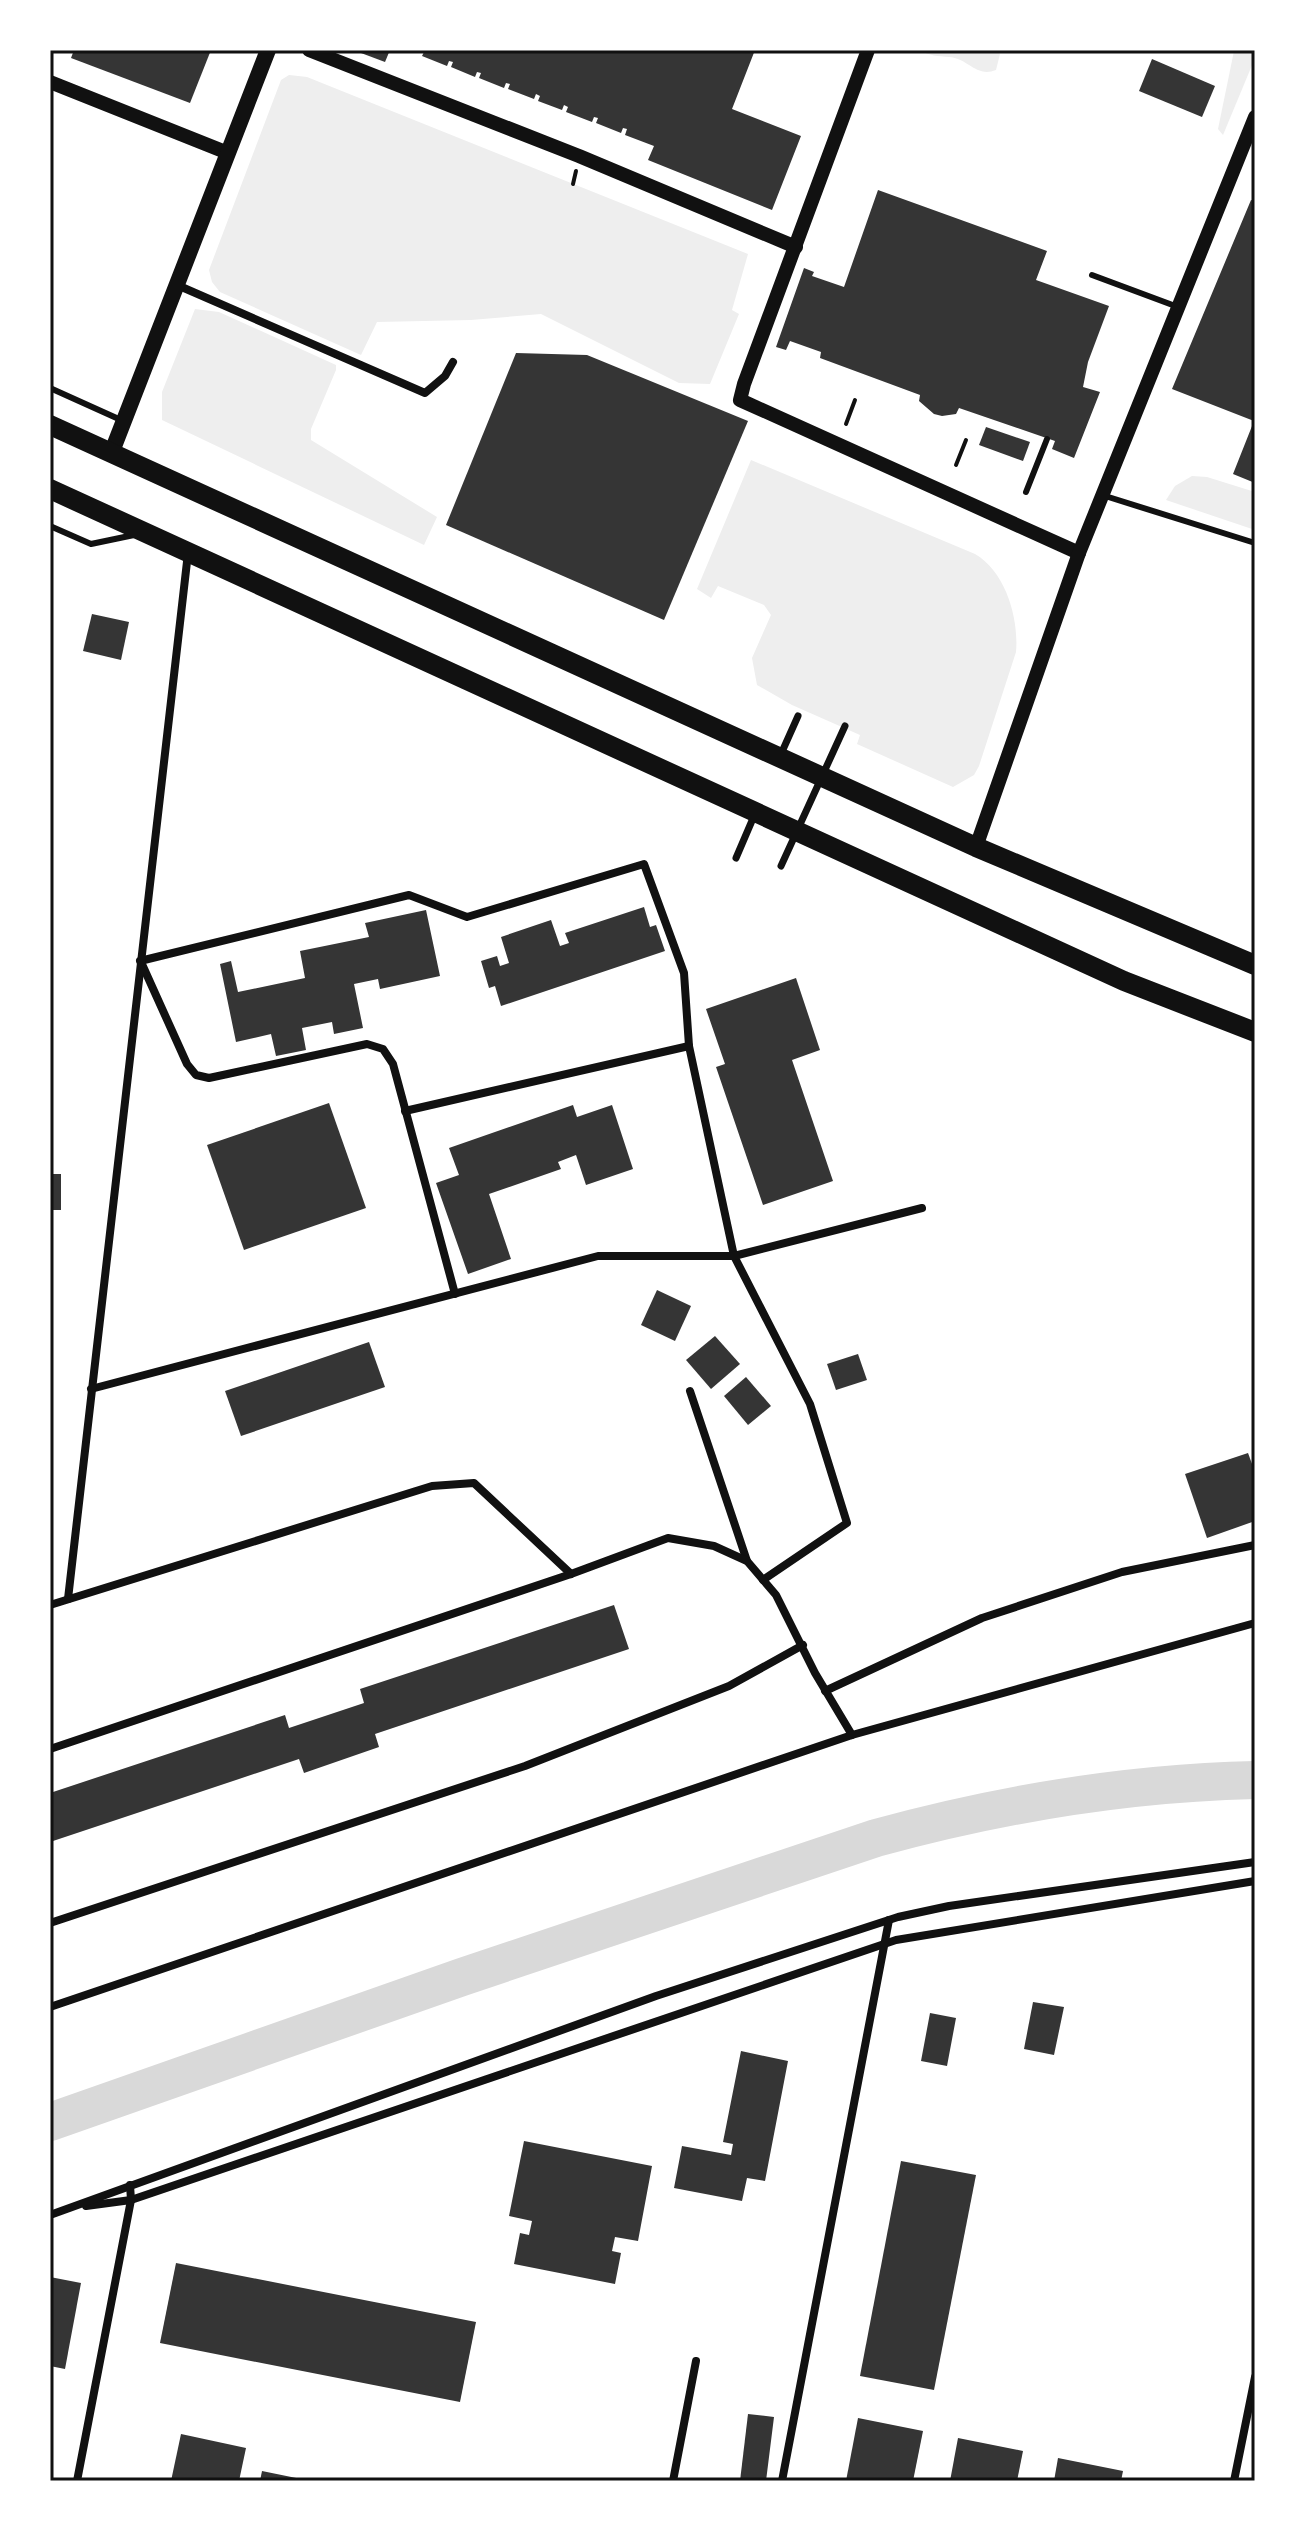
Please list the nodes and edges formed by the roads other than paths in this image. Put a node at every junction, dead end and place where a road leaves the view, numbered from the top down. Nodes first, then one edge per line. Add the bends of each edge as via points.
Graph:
1 (268, 50) edge
2 (309, 50) edge
3 (868, 50) edge
4 (50, 82) edge
5 (1255, 117) edge
6 (1252, 134) edge
7 (228, 153) junction
8 (796, 247) junction
9 (1092, 275) dead end
10 (177, 285) junction
11 (1178, 307) junction
12 (453, 362) dead end
13 (50, 388) edge
14 (124, 422) junction
15 (50, 425) edge
16 (1047, 439) dead end
17 (111, 454) junction
18 (50, 489) edge
19 (1026, 492) dead end
20 (1102, 495) junction
21 (50, 526) edge
22 (145, 533) junction
23 (1255, 543) edge
24 (188, 552) junction
25 (1079, 553) junction
26 (798, 716) dead end
27 (845, 726) dead end
28 (779, 757) junction
29 (756, 812) junction
30 (976, 847) junction
31 (736, 858) dead end
32 (781, 866) dead end
33 (140, 961) junction
34 (1255, 965) edge
35 (1255, 1032) edge
36 (689, 1046) junction
37 (405, 1111) junction
38 (922, 1208) dead end
39 (734, 1256) junction
40 (455, 1294) junction
41 (91, 1389) junction
42 (690, 1391) dead end
43 (1255, 1545) edge
44 (747, 1561) junction
45 (571, 1574) junction
46 (763, 1580) junction
47 (68, 1599) junction
48 (50, 1605) edge
49 (1255, 1623) edge
50 (803, 1645) junction
51 (825, 1691) junction
52 (852, 1735) junction
53 (50, 1749) edge
54 (1255, 1862) edge
55 (1255, 1881) edge
56 (889, 1920) junction
57 (50, 1923) edge
58 (884, 1945) junction
59 (50, 2007) edge
60 (130, 2185) junction
61 (131, 2200) junction
62 (74, 2208) junction
63 (50, 2215) edge
64 (696, 2361) dead end
65 (1255, 2377) edge
66 (77, 2481) edge
67 (673, 2481) edge
68 (782, 2481) edge
69 (1234, 2481) edge

1 - 7 main road
2 - 8 street
3 - 8 street
4 - 7 street
5 - 6 street
6 - 11 street
7 - 10 main road
8 - 25 street via 740,400
9 - 11 lane
10 - 12 street via 425,393
10 - 14 main road
11 - 20 street
13 - 14 lane
14 - 17 main road
15 - 17 highway
16 - 19 lane
17 - 28 highway
18 - 22 highway
20 - 23 lane
20 - 25 street
21 - 22 lane via 91,544
22 - 24 highway
24 - 29 highway
24 - 33 street
25 - 30 street
26 - 28 street
27 - 32 street
28 - 30 highway
29 - 31 street
29 - 35 highway via 1124,981
30 - 34 highway
33 - 36 street via 409,895 467,917 644,864 684,973
33 - 37 street via 196,1075 209,1078 367,1044 383,1049 393,1064
33 - 41 street
36 - 37 street
36 - 39 street
37 - 40 street
38 - 39 street
39 - 40 street via 598,1256
39 - 46 street via 810,1404 847,1523
40 - 41 street
41 - 47 street
42 - 44 street
43 - 51 street via 1122,1572 982,1618
44 - 45 street via 714,1546 668,1538
44 - 46 street
45 - 47 street via 474,1483 432,1486
45 - 53 street
46 - 50 street
47 - 48 street
49 - 52 street
50 - 51 street
50 - 57 street via 729,1686 525,1766
51 - 52 street
52 - 59 street
54 - 56 street via 949,1906
55 - 58 street
56 - 58 street
56 - 60 street via 656,1996
58 - 61 street
58 - 68 street
60 - 61 street
60 - 62 street
61 - 62 street
61 - 66 street
62 - 63 street
64 - 67 street
65 - 69 street

